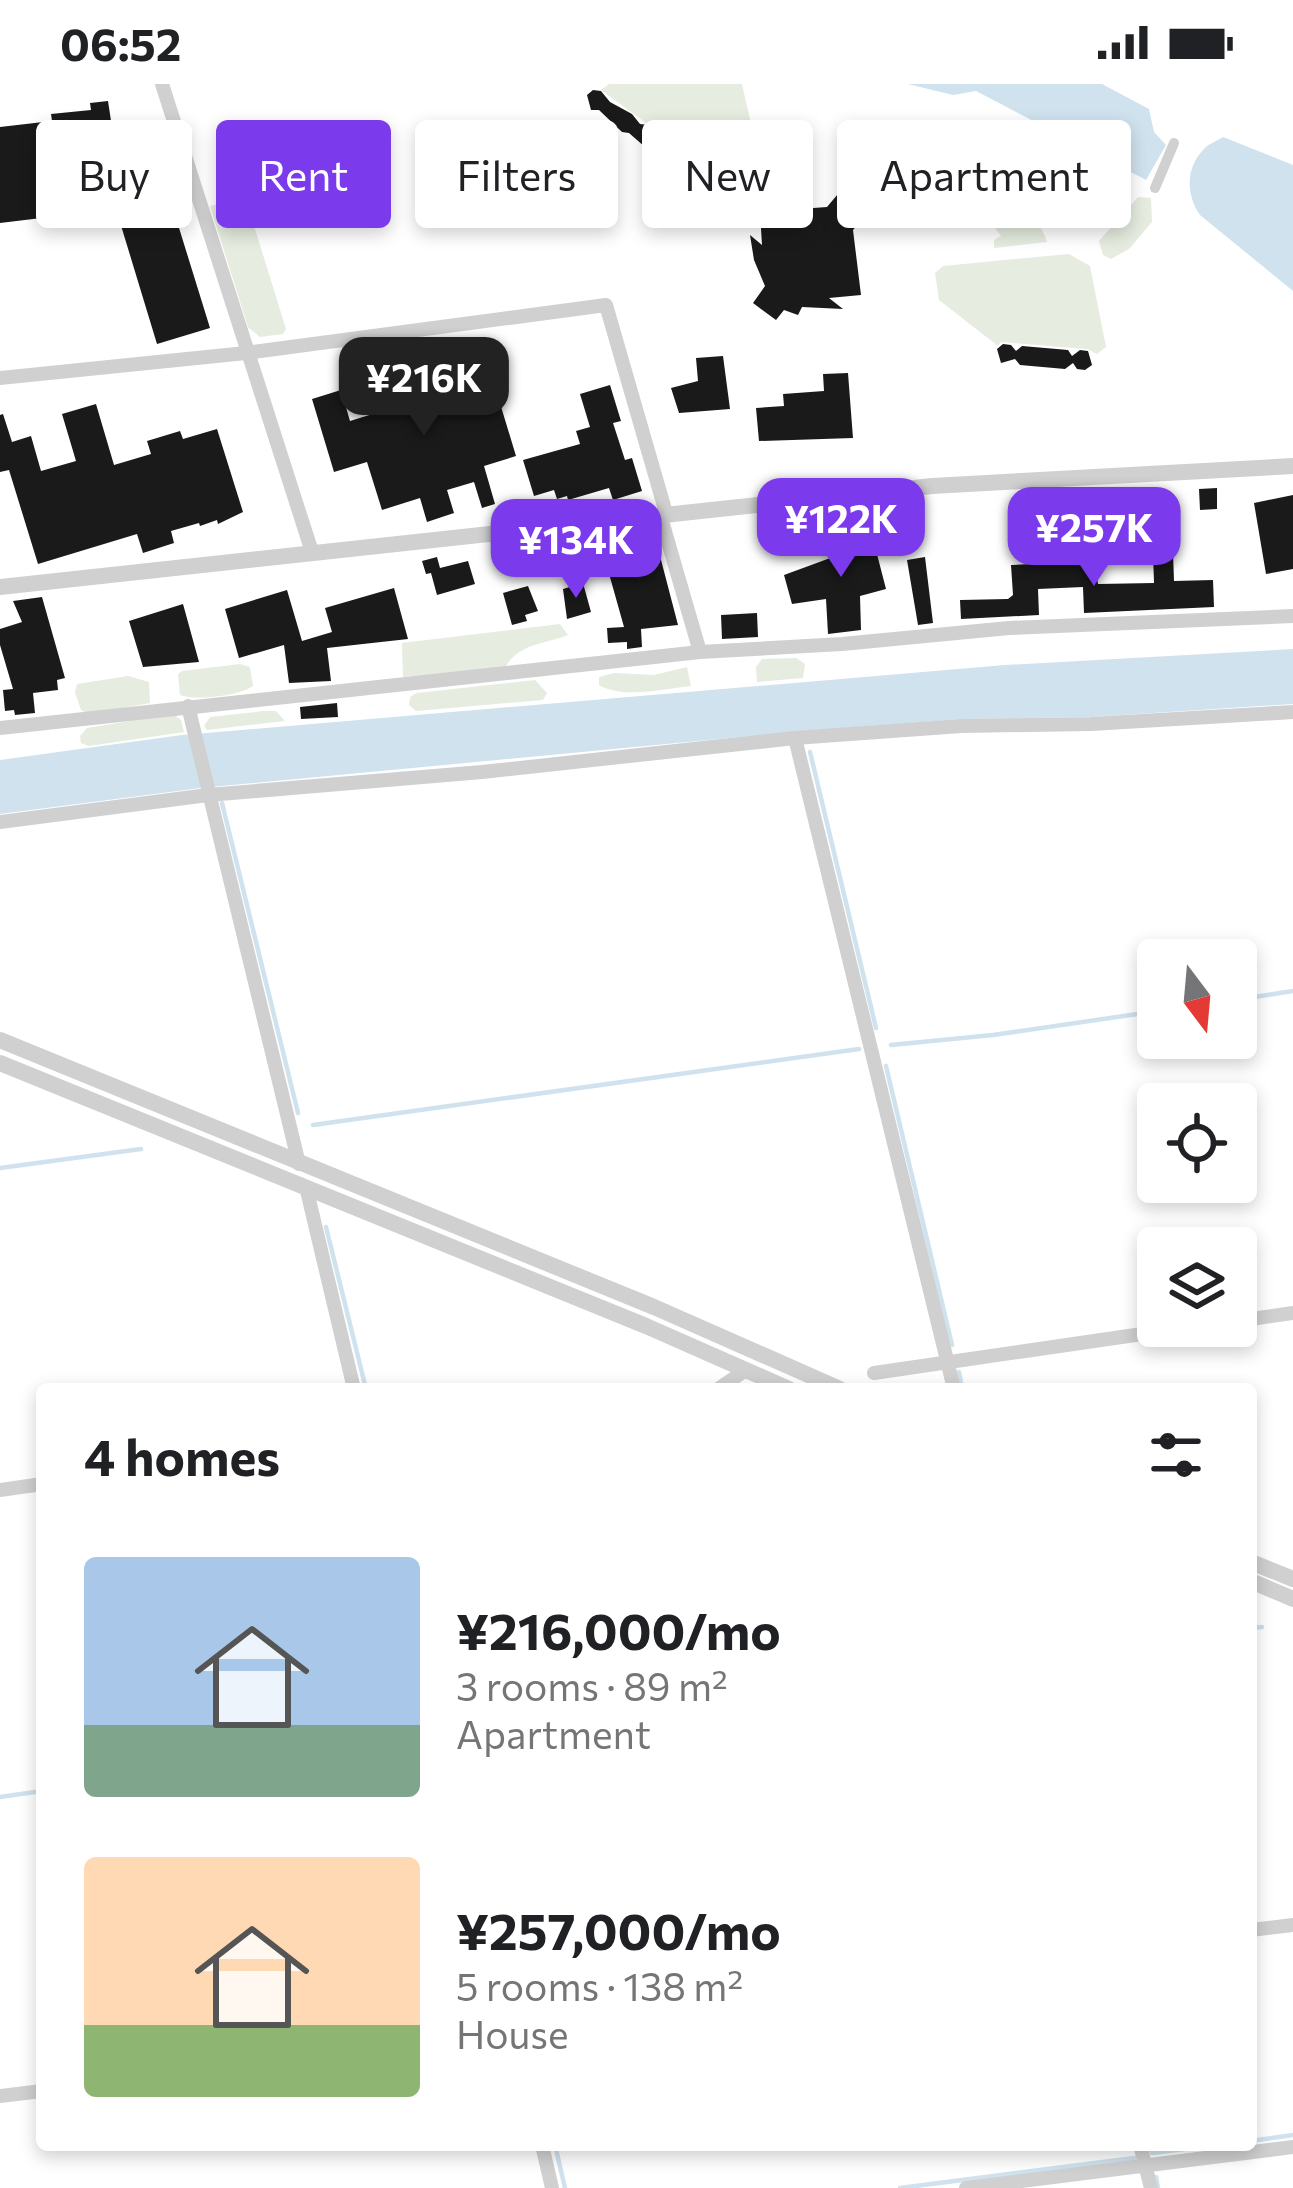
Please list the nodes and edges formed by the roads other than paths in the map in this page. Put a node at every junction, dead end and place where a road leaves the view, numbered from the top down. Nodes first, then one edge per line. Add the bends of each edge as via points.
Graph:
1 (162, 84) edge
2 (1174, 143) dead end
3 (1155, 188) dead end
4 (246, 352) junction
5 (0, 379) edge
6 (1293, 466) edge
7 (663, 513) junction
8 (312, 551) junction
9 (0, 587) edge
10 (1293, 616) edge
11 (700, 652) junction
12 (188, 706) junction
13 (1293, 712) edge
14 (0, 728) edge
15 (794, 739) junction
16 (208, 794) junction
17 (0, 822) edge
18 (0, 1040) edge
19 (0, 1063) edge
20 (298, 1164) junction
21 (307, 1191) junction
22 (1293, 1313) edge
23 (1257, 1318) edge
24 (1137, 1334) edge
25 (947, 1359) junction
26 (746, 1370) junction
27 (874, 1373) dead end
28 (353, 1383) edge
29 (727, 1383) edge
30 (775, 1383) edge
31 (826, 1383) edge
32 (953, 1383) edge
33 (36, 1485) edge
34 (0, 1490) edge
35 (1257, 1564) edge
36 (1293, 1579) edge
37 (1257, 1584) edge
38 (1293, 1599) edge
39 (1293, 1925) edge
40 (1257, 1929) edge
41 (36, 2091) edge
42 (0, 2096) edge
43 (1293, 2146) edge
44 (543, 2151) edge
45 (1142, 2151) edge
46 (1254, 2151) edge
47 (1257, 2151) edge
48 (1145, 2165) junction
49 (552, 2188) edge
50 (966, 2188) edge
51 (1150, 2188) edge

1 - 4 street
2 - 3 street
4 - 5 street
4 - 7 street via 606,305
4 - 8 street
6 - 7 street via 932,486
7 - 8 street
7 - 11 street
8 - 9 street
10 - 11 street
11 - 12 street
12 - 14 street
12 - 16 street
13 - 15 street
15 - 16 street
15 - 25 street
16 - 17 street
16 - 20 street
18 - 20 street
19 - 21 street
20 - 31 street
21 - 26 street
21 - 28 street
22 - 23 street
24 - 25 street
25 - 27 street
25 - 32 street
26 - 29 street
26 - 30 street
33 - 34 street
35 - 36 street
37 - 38 street
39 - 40 street
41 - 42 street
43 - 47 street
44 - 49 street
45 - 48 street
46 - 48 street
48 - 50 street
48 - 51 street

